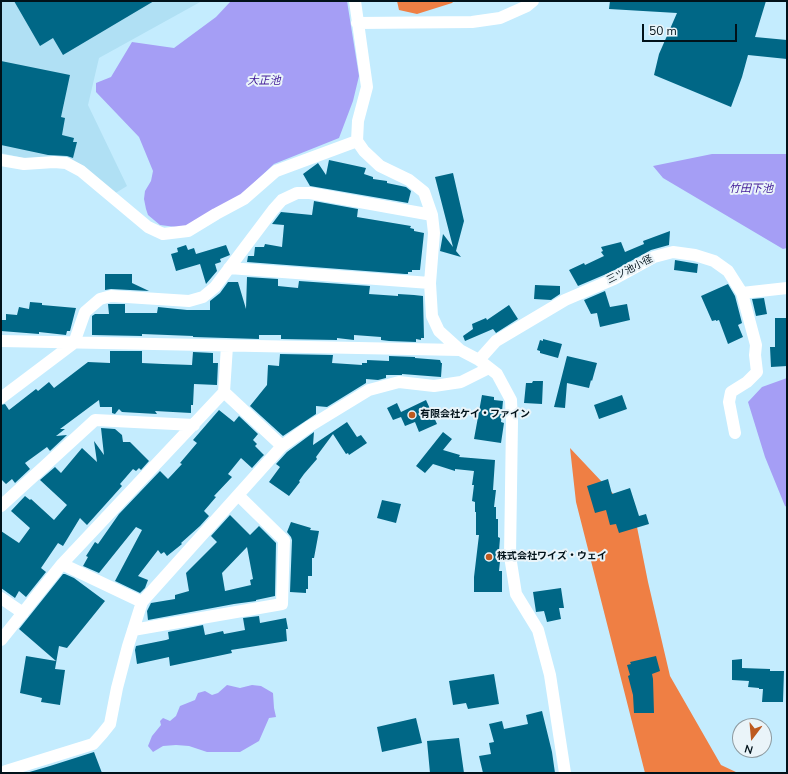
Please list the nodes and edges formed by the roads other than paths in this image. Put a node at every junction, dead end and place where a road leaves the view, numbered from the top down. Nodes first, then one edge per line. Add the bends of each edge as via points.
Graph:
1 (355, 1) edge
2 (533, 1) edge
3 (357, 23) junction
4 (357, 141) junction
5 (1, 160) edge
6 (432, 215) junction
7 (229, 268) junction
8 (430, 283) junction
9 (787, 288) edge
10 (742, 293) junction
11 (1, 342) edge
12 (74, 342) junction
13 (227, 346) junction
14 (460, 350) junction
15 (478, 360) junction
16 (489, 368) junction
17 (224, 392) junction
18 (1, 398) edge
19 (194, 425) junction
20 (735, 433) dead end
21 (282, 446) junction
22 (238, 495) junction
23 (1, 506) edge
24 (62, 564) junction
25 (1, 598) edge
26 (142, 602) junction
27 (23, 613) junction
28 (133, 630) junction
29 (1, 640) edge
30 (4, 773) edge
31 (565, 773) edge

1 - 3 street
2 - 3 street via 528,6 500,18 472,22
3 - 4 street via 367,87 358,121
4 - 5 street via 276,171 244,199 188,231 163,234 148,227 82,171 66,163 24,164
4 - 6 street via 380,166 409,180 424,192
6 - 7 street via 310,193 296,193 282,200 273,210
6 - 8 street via 434,233
7 - 8 street
7 - 12 street via 215,287 203,297 190,301 112,296 100,300 85,312
8 - 14 street via 432,316 439,332
9 - 10 street
10 - 15 street, 三ツ池小径 via 728,271 714,261 673,252 654,257 614,279 565,300 496,342
10 - 20 street, 三ツ池小径 via 756,345 757,372 731,392 728,402
11 - 12 street
12 - 13 street
12 - 18 street
13 - 14 street
13 - 17 street
14 - 15 street
15 - 16 street
16 - 21 street via 461,382 434,386 399,382 369,390
16 - 31 street via 497,374 511,400 510,556 516,594 538,630 550,675
17 - 19 street
17 - 21 street
19 - 23 street via 95,420
19 - 24 street
21 - 22 street
22 - 26 street
22 - 28 street via 284,540 282,604
24 - 26 street
24 - 27 street
25 - 27 street
26 - 28 street
27 - 29 street
28 - 30 street via 110,724 93,744 6,770

